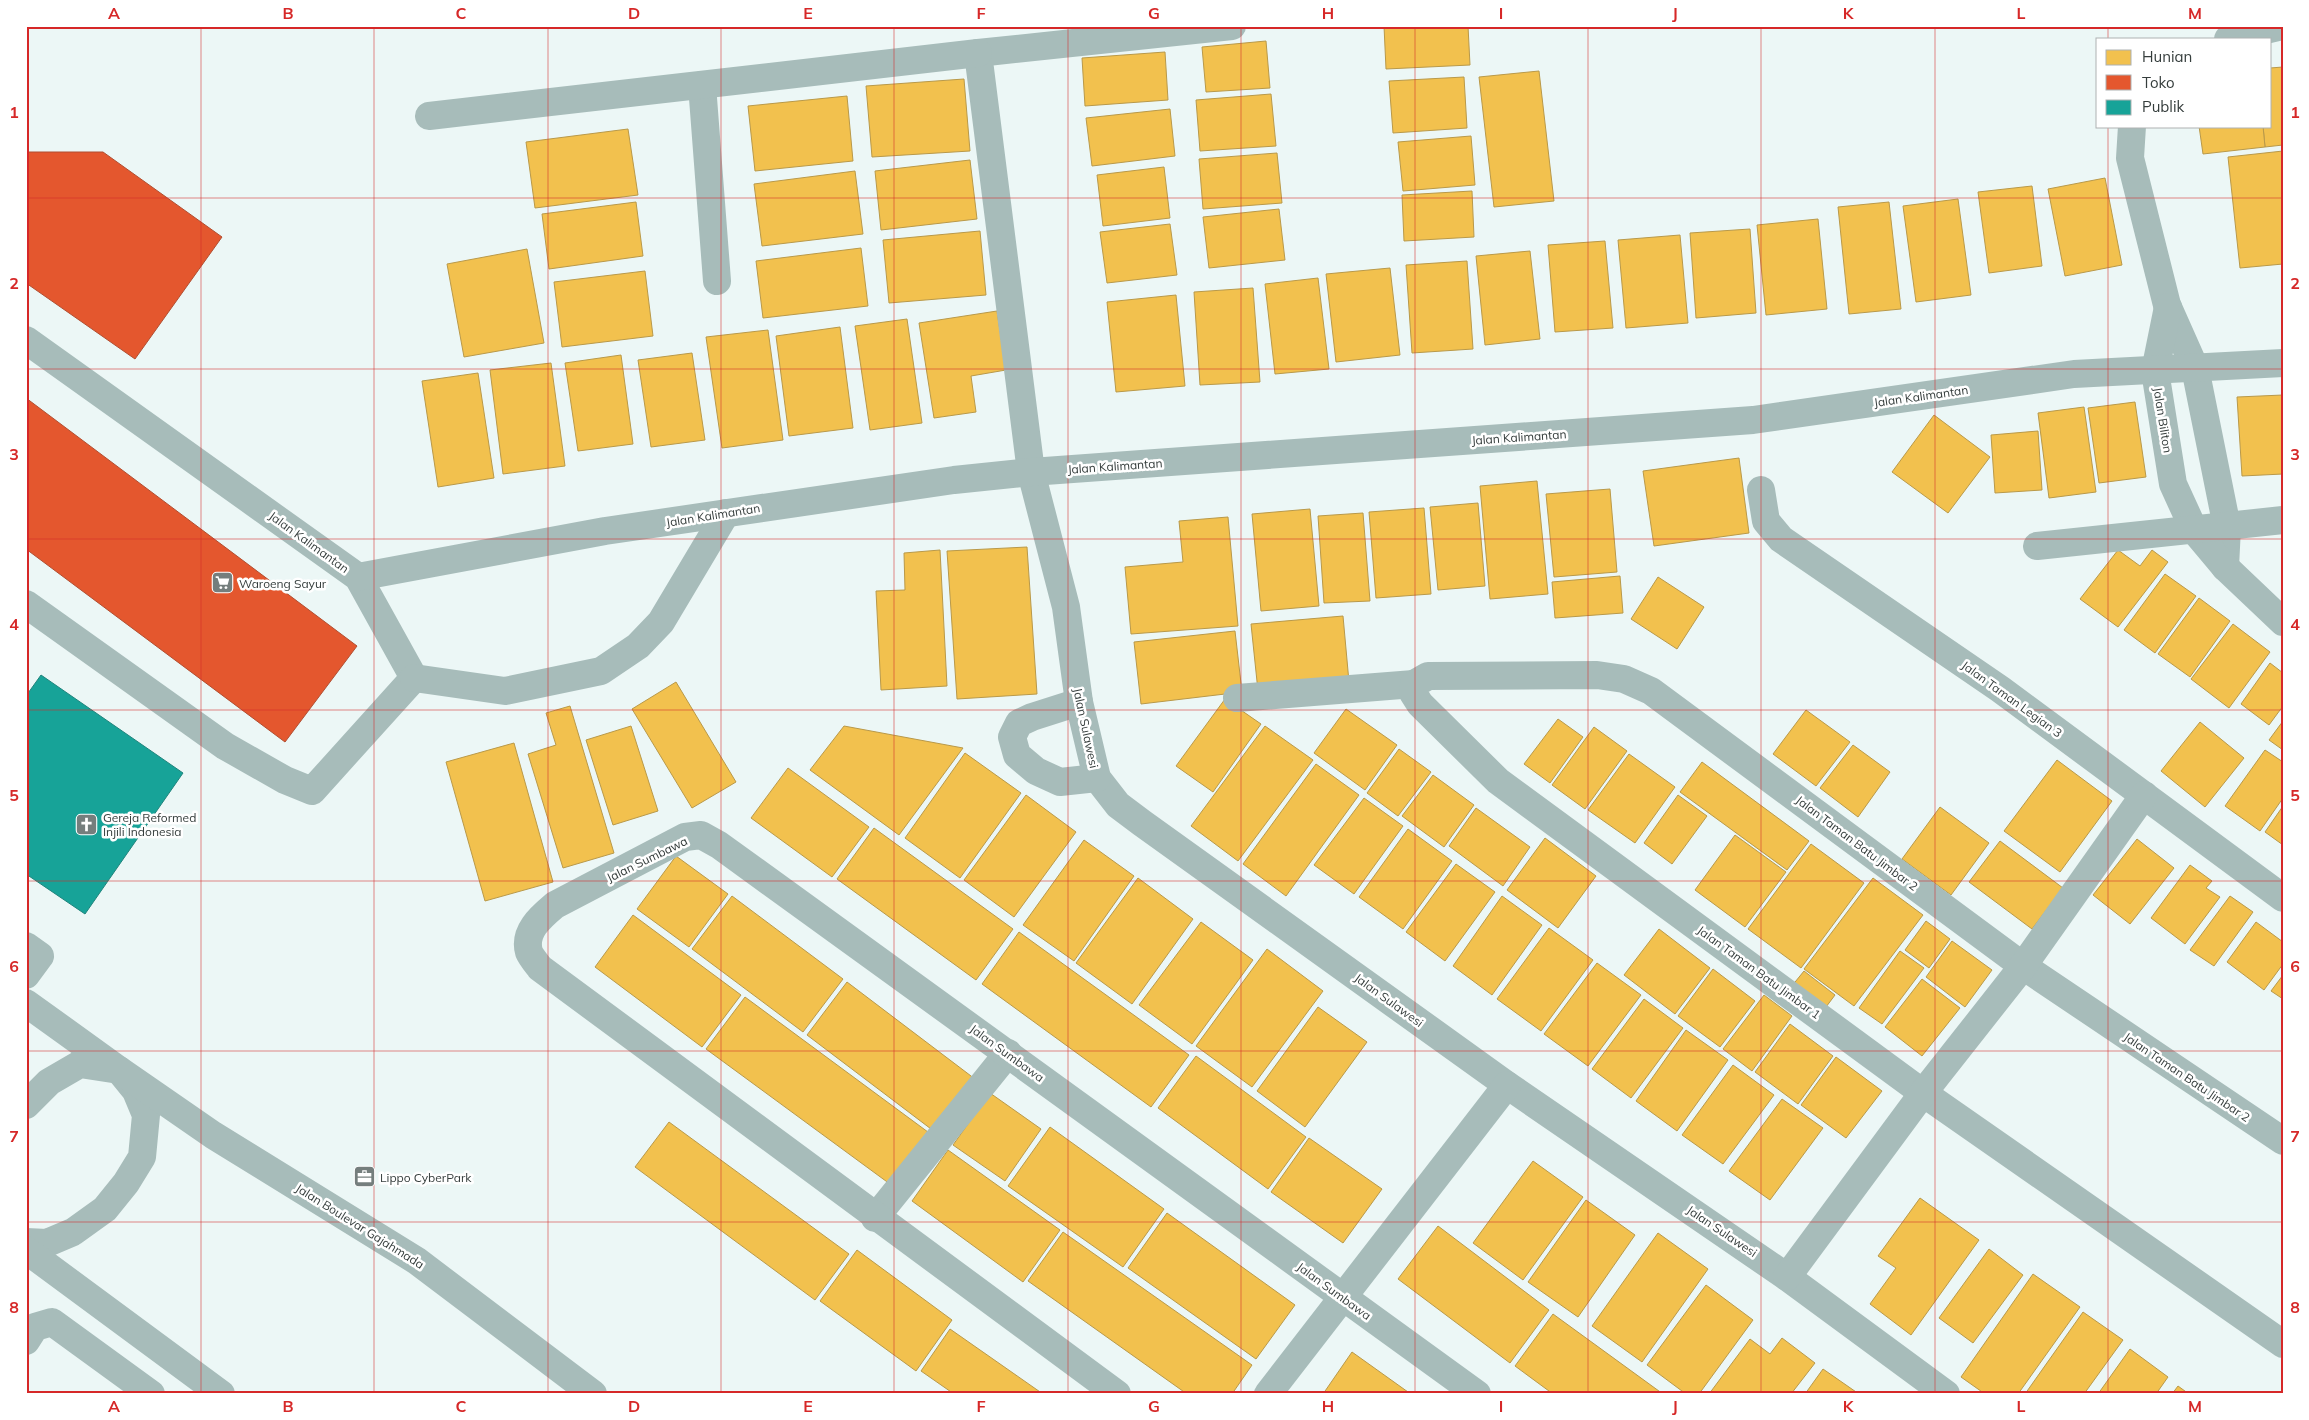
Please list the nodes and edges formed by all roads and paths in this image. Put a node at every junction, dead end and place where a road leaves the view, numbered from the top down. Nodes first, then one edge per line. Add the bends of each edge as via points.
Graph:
1 (1232, 26) edge
2 (2283, 26) edge
3 (1039, 36) edge
4 (2232, 38) edge
5 (978, 53) junction
6 (702, 85) junction
7 (429, 116) dead end
8 (2132, 128) edge
9 (717, 281) dead end
10 (2168, 307) junction
11 (26, 340) edge
12 (2283, 363) edge
13 (2195, 368) junction
14 (2155, 371) junction
15 (1031, 472) junction
16 (1761, 490) dead end
17 (726, 513) junction
18 (2283, 520) edge
19 (664, 522) junction
20 (2227, 527) junction
21 (2194, 530) junction
22 (2037, 546) dead end
23 (704, 550) junction
24 (2225, 566) junction
25 (358, 577) junction
26 (26, 604) edge
27 (2283, 622) edge
28 (414, 678) junction
29 (1417, 694) junction
30 (1237, 698) dead end
31 (1079, 702) junction
32 (1097, 778) junction
33 (2144, 795) junction
34 (2283, 898) edge
35 (26, 946) edge
36 (2022, 966) junction
37 (26, 975) edge
38 (26, 1003) edge
39 (1008, 1053) junction
40 (119, 1070) junction
41 (1507, 1085) junction
42 (1923, 1093) junction
43 (26, 1105) edge
44 (2283, 1141) edge
45 (875, 1218) junction
46 (26, 1242) edge
47 (26, 1250) edge
48 (1787, 1277) junction
49 (1342, 1297) junction
50 (136, 1331) junction
51 (26, 1341) edge
52 (2283, 1344) edge
53 (151, 1394) edge
54 (158, 1394) edge
55 (220, 1394) edge
56 (593, 1394) edge
57 (1117, 1394) edge
58 (1268, 1394) edge
59 (1477, 1394) edge
60 (1946, 1394) edge

1 - 3 street
2 - 4 street
3 - 5 street
5 - 6 street
5 - 15 street, Jalan Sulawesi
6 - 7 street
6 - 9 street
8 - 10 street, Jalan Biliton via 2130,158
10 - 13 street, Jalan Biliton
10 - 14 street, Jalan Biliton
11 - 25 street, Jalan Kalimantan
12 - 13 street, Jalan Kalimantan
13 - 14 street, Jalan Kalimantan
13 - 20 street, Jalan Biliton
14 - 15 street, Jalan Kalimantan via 2074,374 1753,420
14 - 21 street, Jalan Biliton via 2173,484
15 - 17 street, Jalan Kalimantan
15 - 31 street, Jalan Sulawesi via 1066,607
16 - 33 street, Jalan Taman Legian 3 via 1766,521 1781,539 2000,689
17 - 19 street, Jalan Kalimantan
17 - 23 street
18 - 20 street
19 - 23 street via 684,529
19 - 25 street, Jalan Kalimantan
20 - 21 street
20 - 24 street, Jalan Biliton
21 - 22 street
21 - 24 street, Jalan Biliton
23 - 28 street via 661,622 638,646 600,671 505,691
24 - 27 street, Jalan Biliton
25 - 28 street
26 - 28 street via 225,746 285,780 312,791
29 - 30 street, Jalan Taman Batu Jimbar 2
29 - 36 street, Jalan Taman Batu Jimbar 2 via 1428,676 1597,675 1624,678 1651,690
29 - 42 street, Jalan Taman Batu Jimbar 1 via 1498,781
31 - 32 street, Jalan Sulawesi
31 - 32 street via 1019,723 1012,737 1016,754 1036,771 1060,782
32 - 41 street, Jalan Sulawesi via 1118,805 1142,823
33 - 34 street, Jalan Taman Legian 3
33 - 36 street
35 - 37 street via 40,956
36 - 42 street
36 - 44 street, Jalan Taman Batu Jimbar 2
38 - 40 street
39 - 45 street
39 - 45 street, Jalan Sumbawa via 701,835 685,837 555,905 537,920 529,937 529,952 540,968
39 - 49 street, Jalan Sumbawa
40 - 43 street via 80,1064 49,1082
40 - 46 street via 136,1091 146,1115 142,1157 105,1209 74,1232 47,1243
40 - 56 street, Jalan Boulevar Gajahmada via 213,1135 417,1261
41 - 48 street, Jalan Sulawesi
41 - 49 street
42 - 48 street
42 - 52 street
45 - 57 street, Jalan Sumbawa
47 - 50 street
48 - 60 street, Jalan Sulawesi
49 - 58 street
49 - 59 street, Jalan Sumbawa
50 - 54 street via 146,1374
50 - 55 street
51 - 53 street via 35,1327 52,1322

